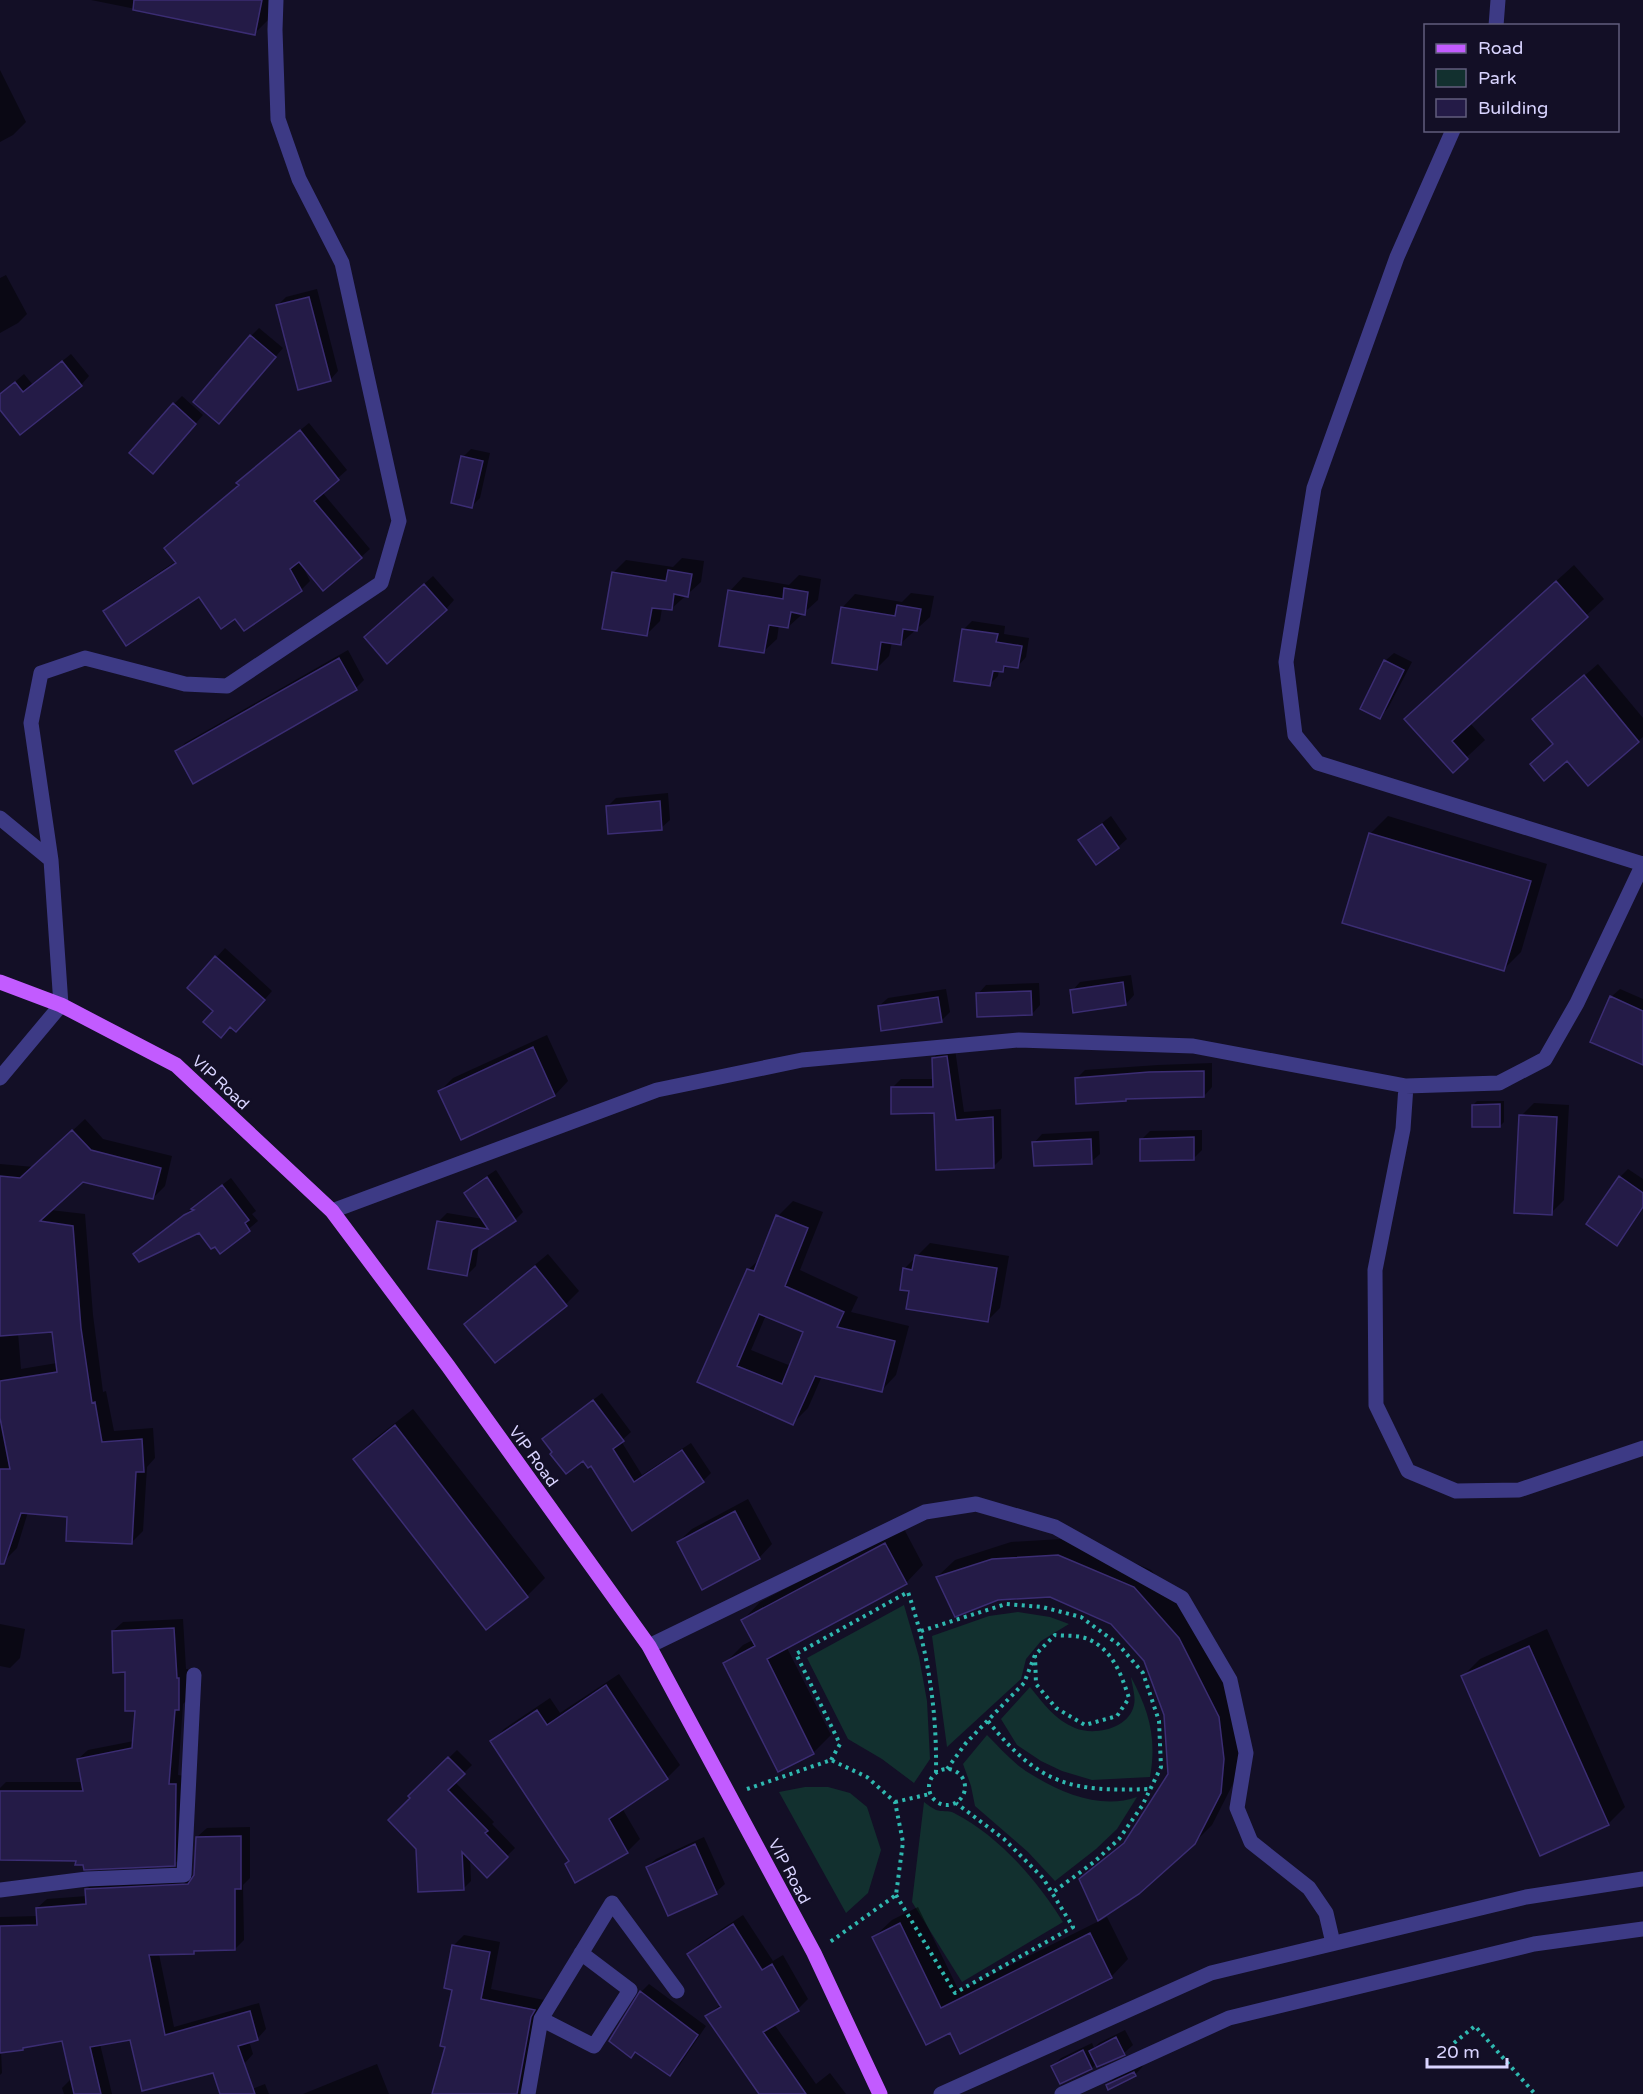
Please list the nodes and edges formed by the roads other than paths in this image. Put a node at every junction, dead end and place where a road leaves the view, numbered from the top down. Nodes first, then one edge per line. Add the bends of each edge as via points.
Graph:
1 (276, 0) edge
2 (1498, 0) edge
3 (1496, 24) edge
4 (1452, 132) edge
5 (0, 818) edge
6 (51, 860) junction
7 (1643, 864) edge
8 (0, 982) edge
9 (60, 1005) junction
10 (0, 1078) edge
11 (1406, 1086) junction
12 (332, 1211) junction
13 (1643, 1448) edge
14 (649, 1646) junction
15 (194, 1675) dead end
16 (1643, 1879) edge
17 (0, 1890) edge
18 (1643, 1929) edge
19 (1333, 1943) junction
20 (581, 1953) junction
21 (677, 1991) dead end
22 (541, 2019) junction
23 (528, 2094) edge
24 (880, 2094) edge
25 (941, 2094) edge
26 (1062, 2094) edge

1 - 6 street via 278,119 299,179 342,262 399,520 381,583 227,686 185,684 85,658 41,673 31,723
2 - 3 street
4 - 7 street via 1397,257 1314,488 1286,662 1294,735 1318,763
5 - 6 street
6 - 9 street
7 - 11 street via 1577,1003 1545,1059 1498,1083
8 - 9 main road, VIP Road
9 - 10 street
9 - 12 main road, VIP Road via 176,1065
11 - 12 street via 1193,1046 1019,1040 802,1060 657,1090
11 - 13 street via 1403,1129 1375,1270 1376,1405 1408,1471 1456,1491 1518,1490
12 - 14 main road, VIP Road
14 - 19 street via 925,1512 976,1504 1055,1527 1182,1598 1230,1680 1246,1754 1238,1808 1251,1842 1309,1888 1326,1913
14 - 24 main road, VIP Road via 814,1953
15 - 17 street via 184,1875 87,1879
16 - 19 street via 1526,1897
18 - 26 street via 1534,1944 1229,2018
19 - 25 street via 1211,1972
20 - 21 street via 612,1904
20 - 22 street
20 - 22 street via 630,1990 594,2046
22 - 23 street

